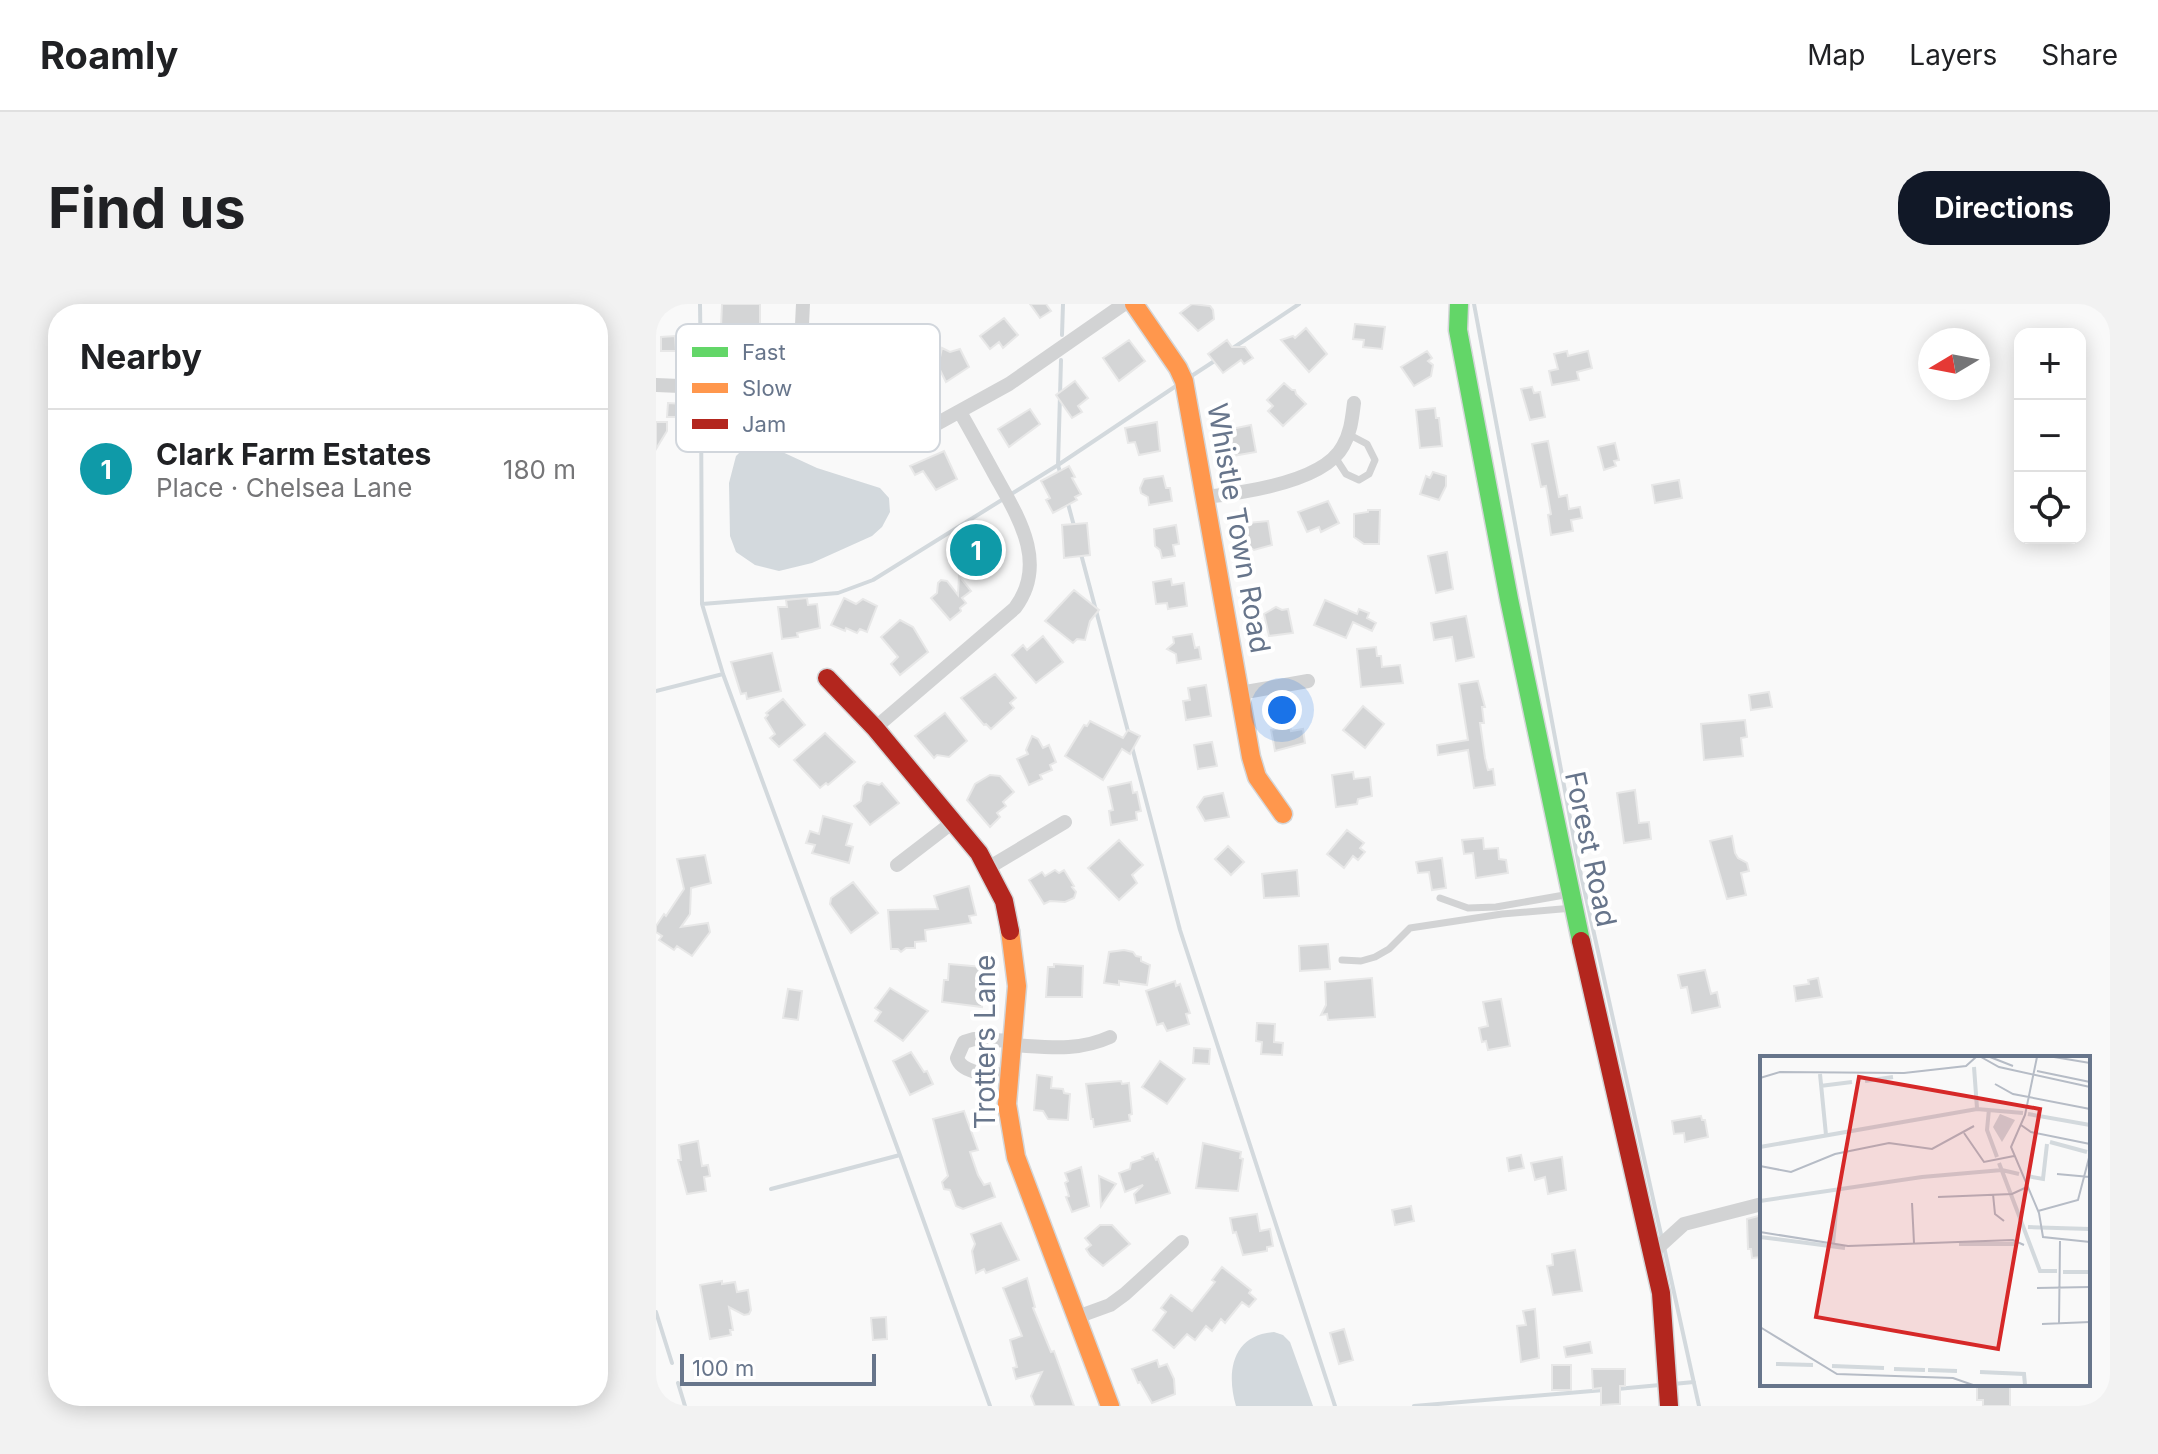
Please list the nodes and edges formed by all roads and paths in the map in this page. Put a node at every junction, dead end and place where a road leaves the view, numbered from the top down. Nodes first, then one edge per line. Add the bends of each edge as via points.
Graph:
1 (803, 304) edge
2 (1124, 304) edge
3 (1134, 304) edge
4 (1459, 304) edge
5 (802, 324) edge
6 (656, 385) edge
7 (676, 386) edge
8 (1354, 403) dead end
9 (960, 412) junction
10 (940, 423) edge
11 (1348, 434) junction
12 (1334, 455) junction
13 (1205, 497) junction
14 (827, 678) dead end
15 (1308, 681) dead end
16 (1240, 693) junction
17 (875, 728) junction
18 (1283, 814) dead end
19 (953, 822) junction
20 (1065, 822) dead end
21 (897, 865) dead end
22 (988, 868) junction
23 (1440, 898) dead end
24 (1573, 901) junction
25 (1342, 960) dead end
26 (1110, 1037) dead end
27 (1012, 1043) junction
28 (1009, 1075) junction
29 (1760, 1205) edge
30 (1182, 1242) dead end
31 (1651, 1254) junction
32 (1077, 1317) junction
33 (1110, 1406) edge
34 (1669, 1406) edge

1 - 5 street
2 - 9 street
3 - 13 street, Whistle Town Road via 1184,381
4 - 24 street, Forest Road via 1458,330 1503,569
6 - 7 street
8 - 11 street
9 - 10 street
9 - 17 street via 1020,520 1028,543 1029,580 1015,608
11 - 12 street
11 - 12 lane via 1367,444 1375,460 1369,474 1359,480 1346,474
12 - 13 street via 1278,485
13 - 16 street, Whistle Town Road
14 - 17 street, Trotters Lane
15 - 16 street
16 - 18 street, Whistle Town Road via 1257,777
17 - 19 street, Trotters Lane
19 - 21 street
19 - 22 street, Trotters Lane
20 - 22 street
22 - 27 street, Trotters Lane via 1004,901 1015,954
23 - 24 lane via 1468,908
24 - 25 lane via 1410,928 1375,957
24 - 31 street, Forest Road
26 - 27 street via 1071,1049
27 - 28 street, Trotters Lane
27 - 28 street via 974,1039 964,1042 957,1058 967,1070
28 - 32 street, Trotters Lane via 1007,1104 1016,1157
29 - 31 street via 1684,1224
30 - 32 street via 1110,1305
31 - 34 street, Forest Road via 1661,1293
32 - 33 street, Trotters Lane

